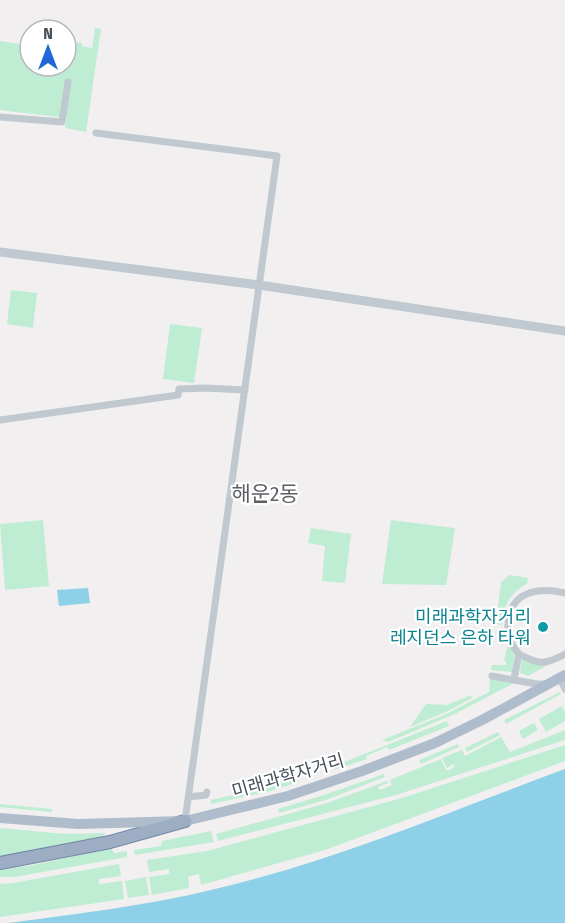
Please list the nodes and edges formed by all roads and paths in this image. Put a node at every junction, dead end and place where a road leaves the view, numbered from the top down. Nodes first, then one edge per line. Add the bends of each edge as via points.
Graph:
1 (68, 82) dead end
2 (0, 117) edge
3 (96, 133) dead end
4 (0, 252) edge
5 (259, 285) junction
6 (565, 331) edge
7 (245, 390) junction
8 (0, 420) edge
9 (565, 593) edge
10 (519, 654) junction
11 (565, 654) edge
12 (492, 676) dead end
13 (513, 679) junction
14 (558, 679) edge
15 (565, 689) edge
16 (207, 792) dead end
17 (189, 797) junction
18 (0, 818) edge
19 (185, 821) junction
20 (0, 863) edge

1 - 2 street via 62,122
3 - 5 street via 277,156
4 - 5 street
5 - 6 street
5 - 7 street
7 - 8 street via 179,390 178,395
7 - 17 street
9 - 10 street via 540,591 515,600 508,627 510,642
10 - 11 street via 544,664
10 - 13 street
12 - 13 street
13 - 14 street via 537,684
14 - 15 street
14 - 19 main road, 미래과학자거리 via 435,743 362,771 288,796
16 - 17 street
17 - 19 street
18 - 19 main road, 미래과학자거리 via 78,824
19 - 20 highway via 110,842

